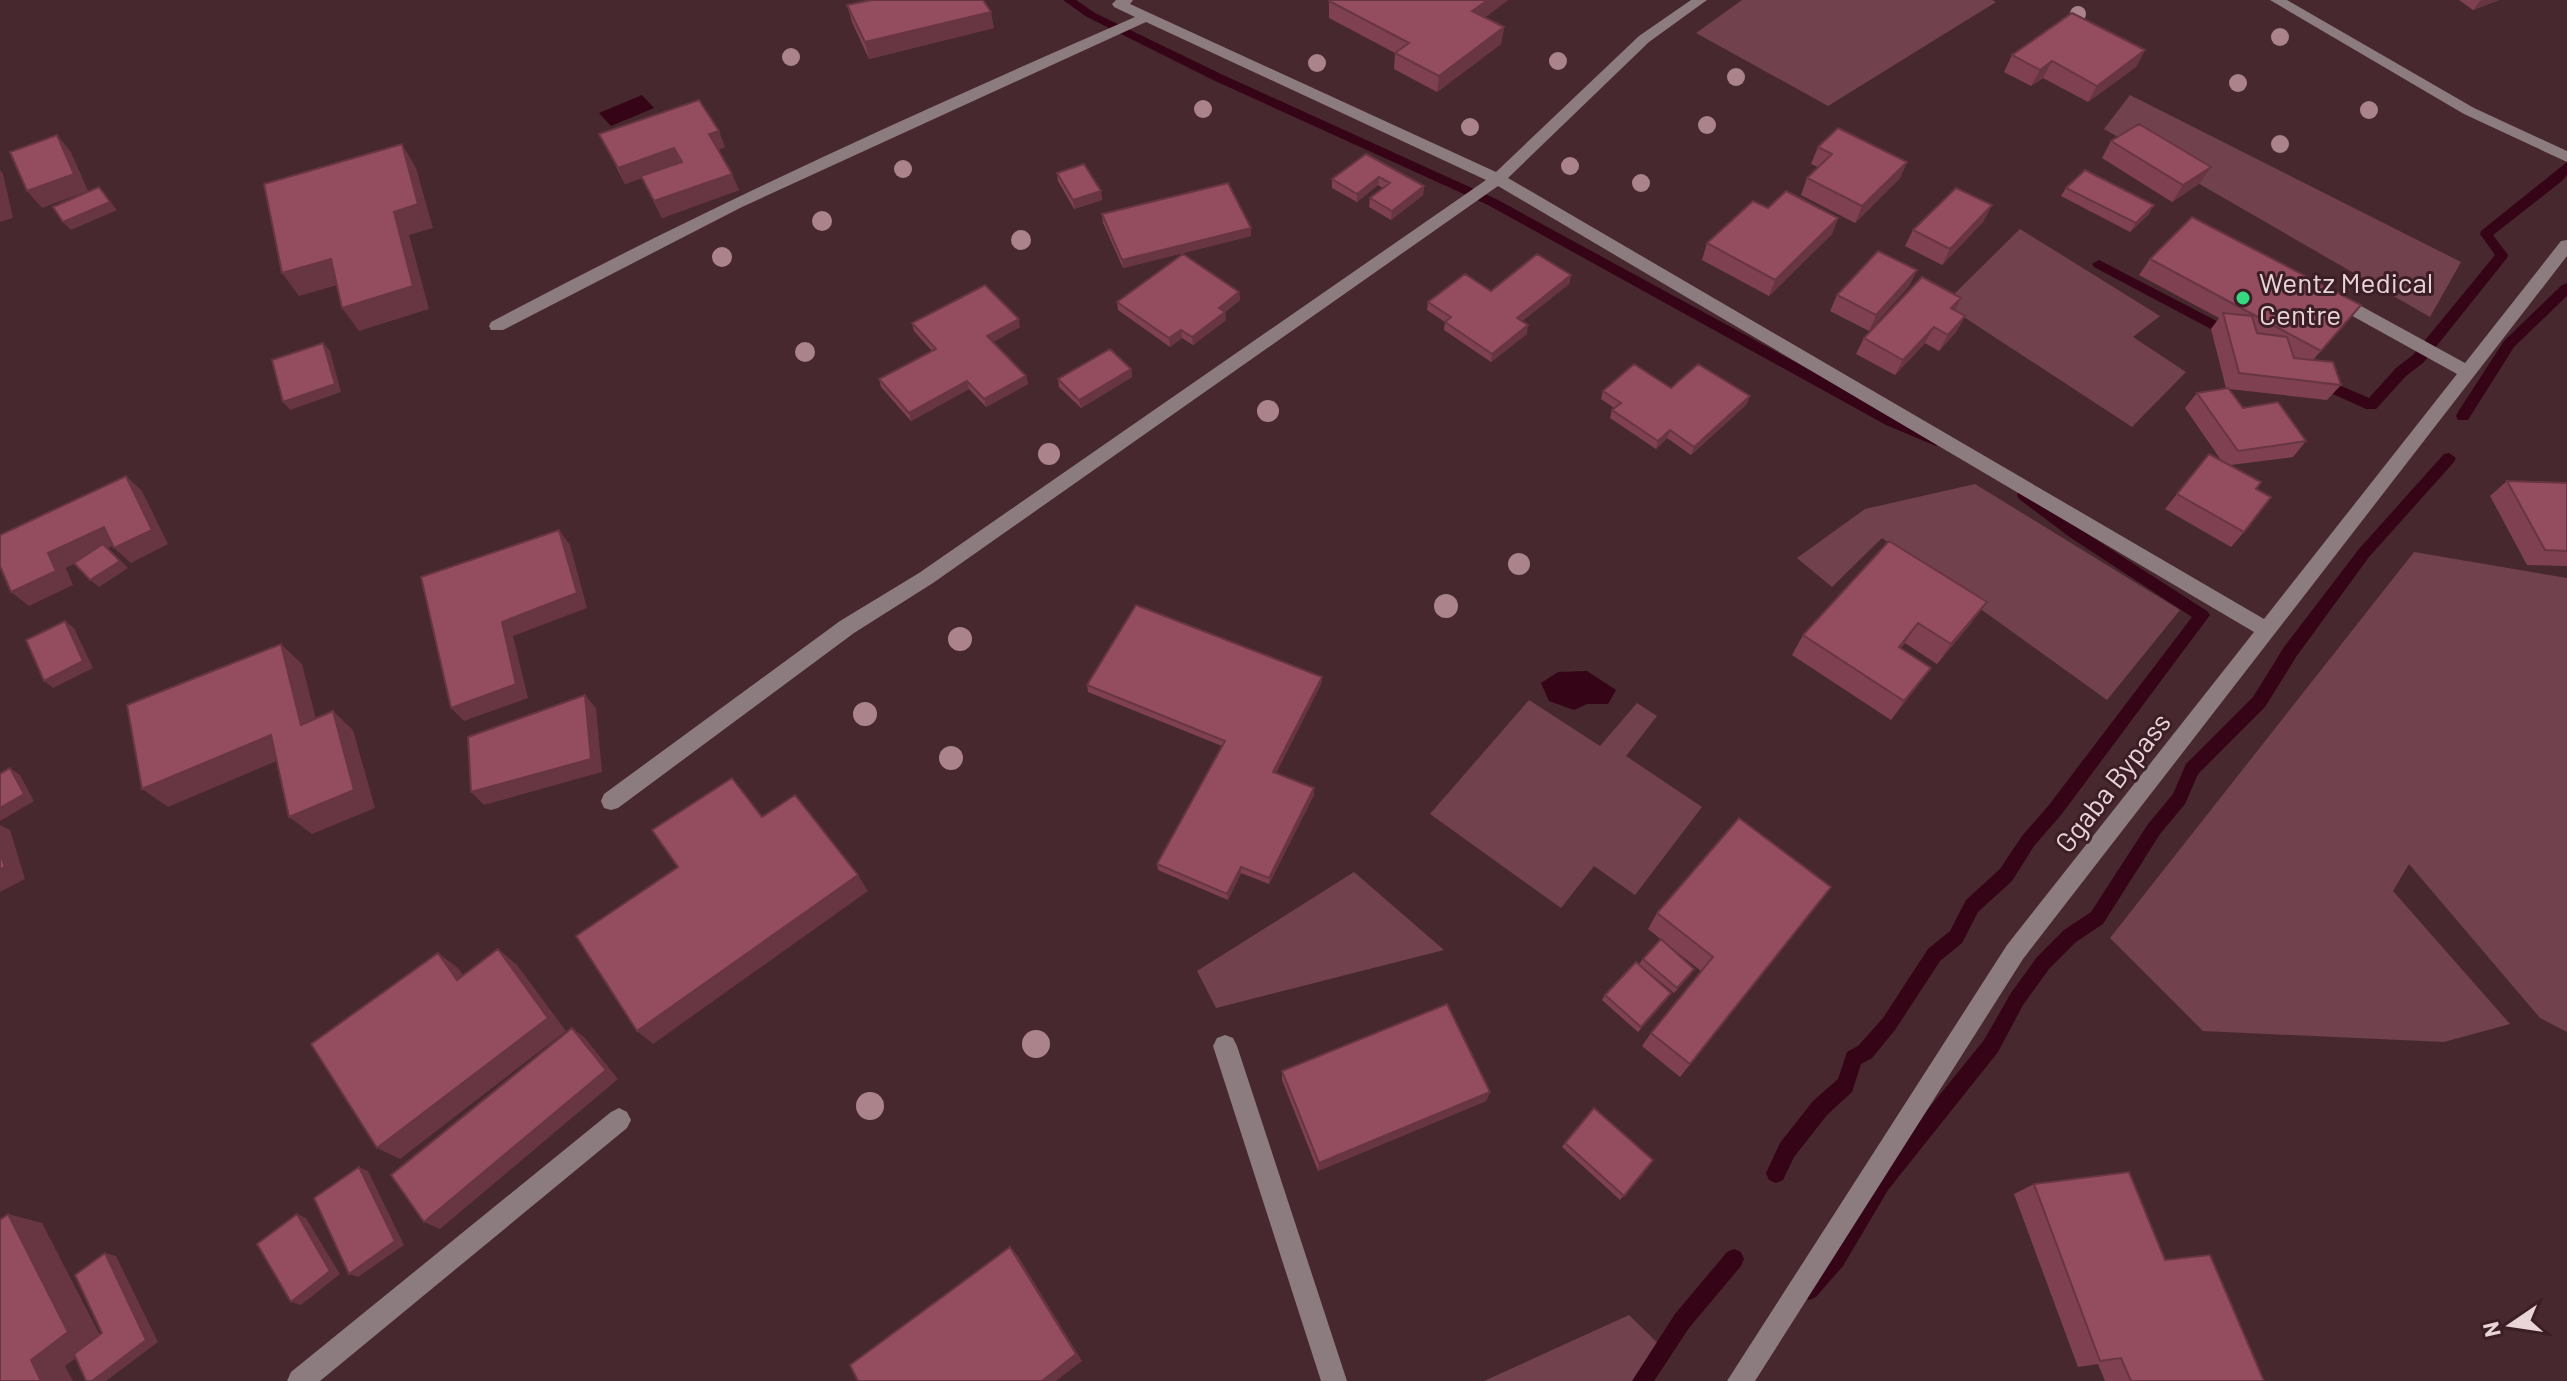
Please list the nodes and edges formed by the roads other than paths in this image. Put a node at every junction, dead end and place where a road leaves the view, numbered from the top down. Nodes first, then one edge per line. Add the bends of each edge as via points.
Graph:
1 (1700, 0) edge
2 (2277, 0) edge
3 (1120, 1) edge
4 (1146, 17) junction
5 (2567, 157) edge
6 (1498, 179) junction
7 (2567, 245) edge
8 (2317, 289) edge
9 (497, 326) dead end
10 (2468, 372) junction
11 (2267, 630) junction
12 (611, 801) dead end
13 (1225, 1046) dead end
14 (619, 1120) dead end
15 (300, 1381) edge
16 (1334, 1381) edge
17 (1740, 1381) edge

1 - 6 street via 1644,39
2 - 5 street via 2469,111
3 - 4 street
4 - 6 street
4 - 9 street via 852,149
6 - 11 street
6 - 12 street via 926,578 847,627
7 - 10 street, Ggaba Bypass
8 - 10 street
10 - 11 street, Ggaba Bypass
11 - 17 street, Ggaba Bypass via 2015,952
13 - 16 street
14 - 15 street

